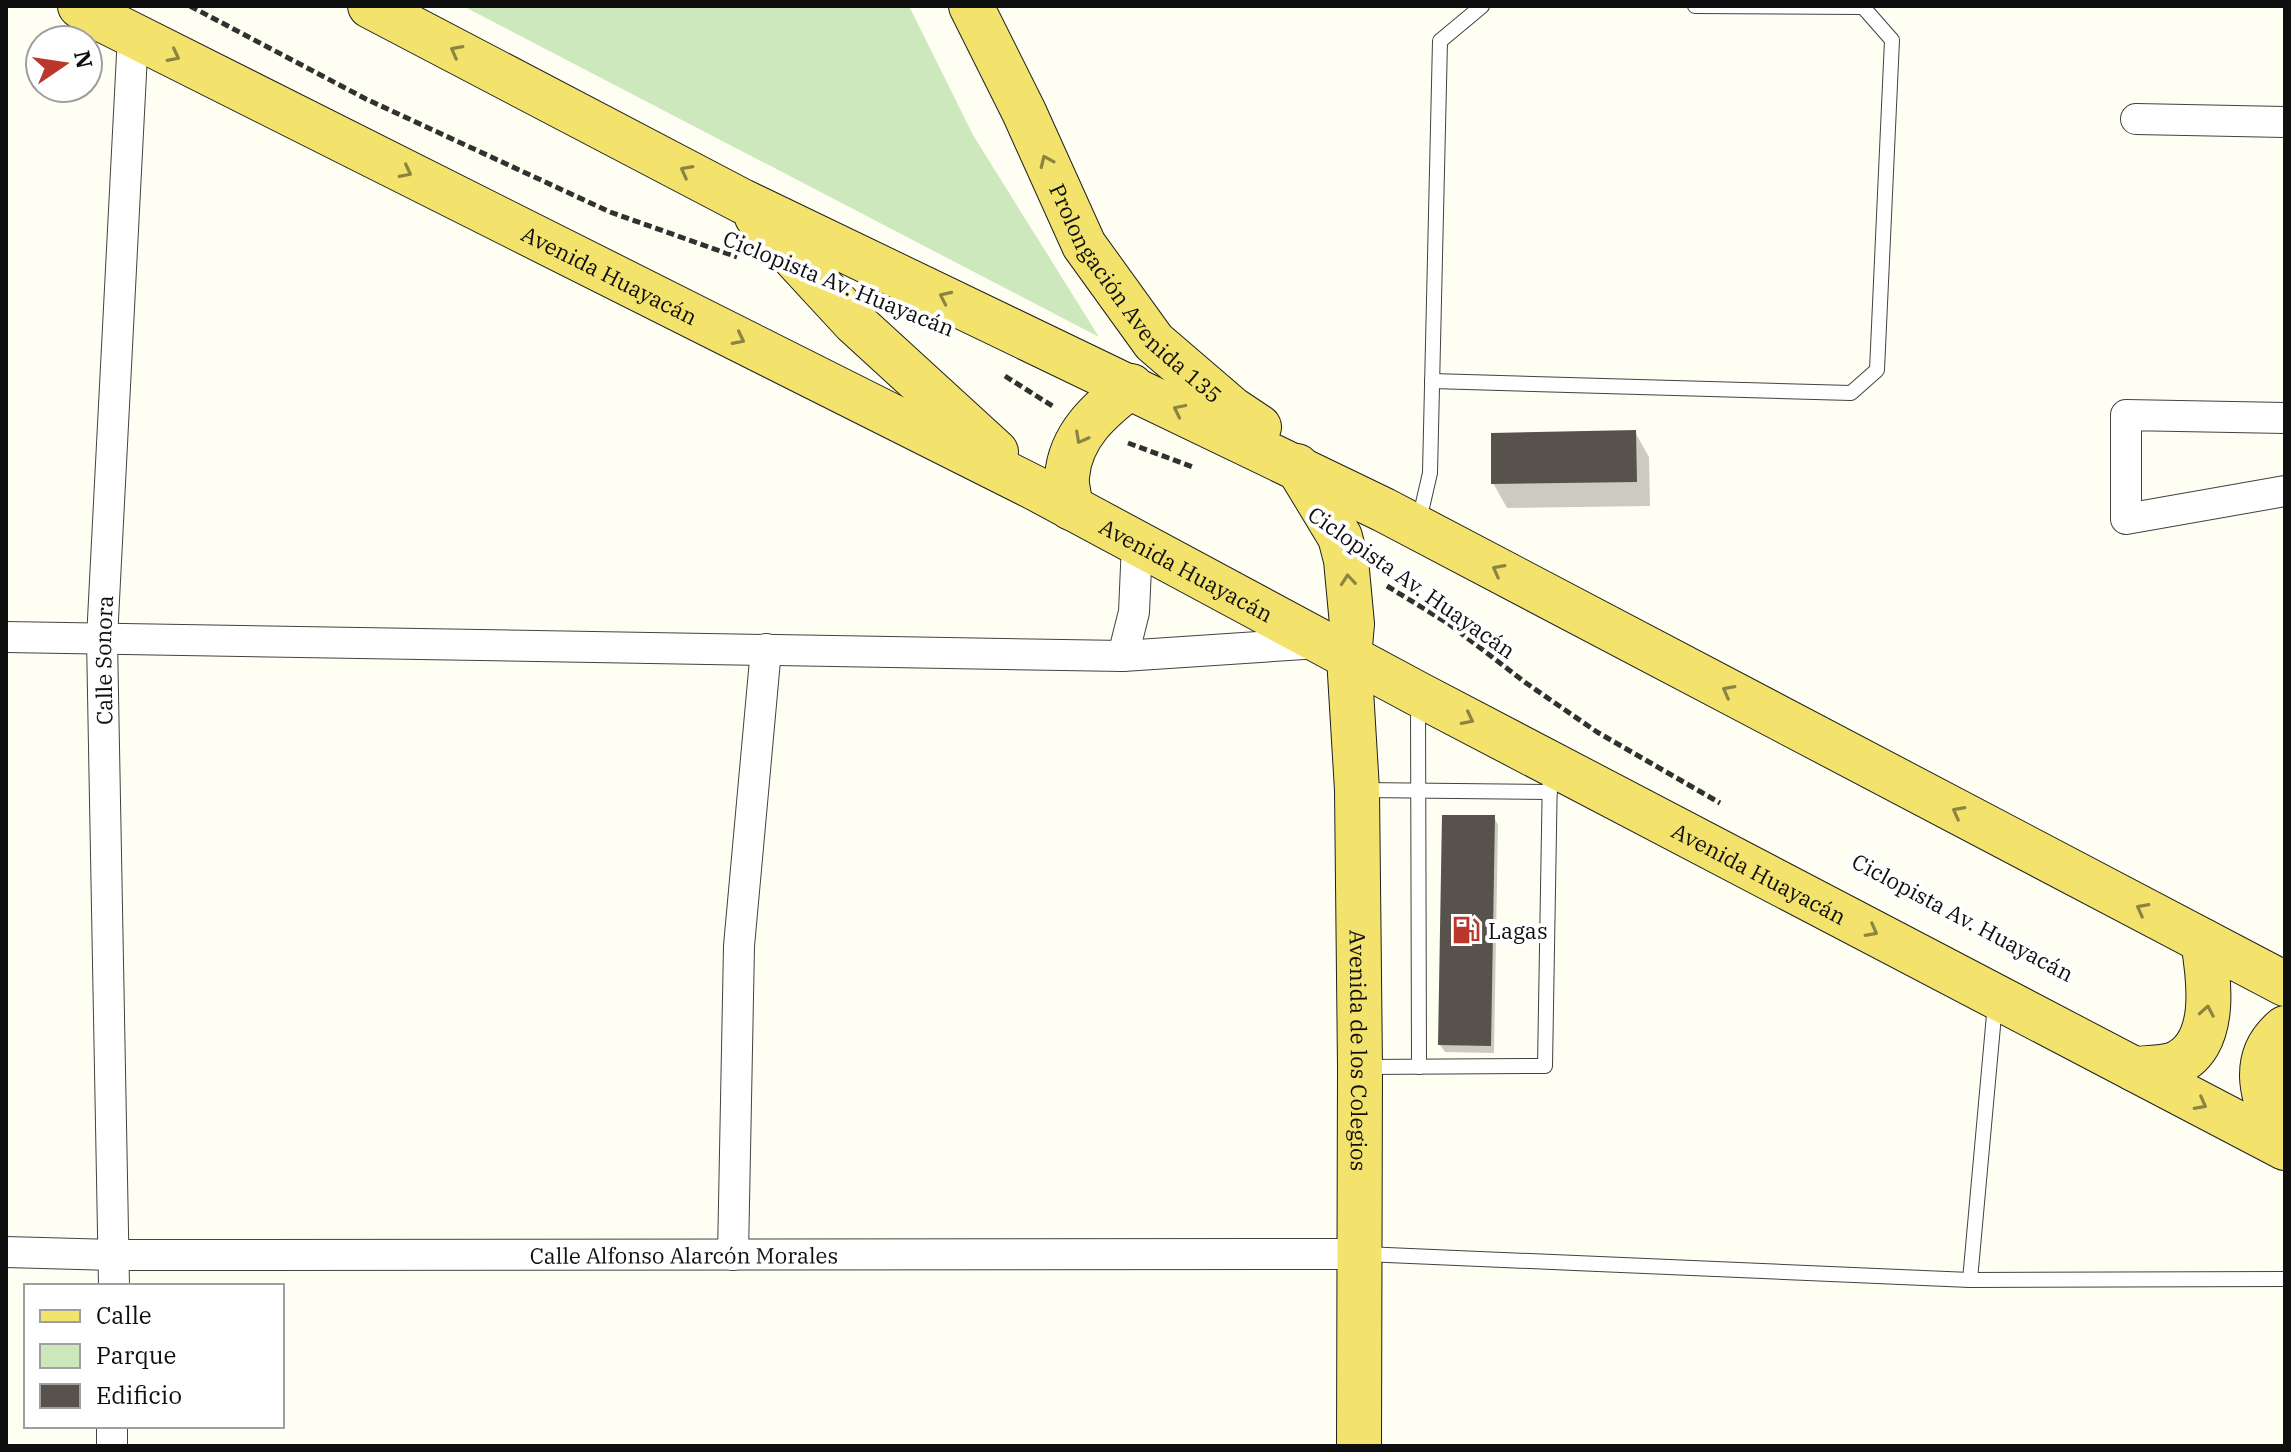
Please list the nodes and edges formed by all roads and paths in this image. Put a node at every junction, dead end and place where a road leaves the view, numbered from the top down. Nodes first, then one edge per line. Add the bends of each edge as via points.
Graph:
1 (80, 6) edge
2 (190, 6) edge
3 (370, 6) edge
4 (971, 6) edge
5 (1482, 6) edge
6 (1695, 6) edge
7 (133, 35) junction
8 (2136, 119) dead end
9 (2285, 122) edge
10 (742, 201) junction
11 (740, 259) dead end
12 (998, 372) dead end
13 (1432, 381) junction
14 (1131, 386) junction
15 (2285, 418) edge
16 (1086, 428) junction
17 (1290, 456) junction
18 (1202, 470) dead end
19 (2285, 491) edge
20 (1053, 498) junction
21 (1401, 519) junction
22 (1137, 544) junction
23 (1346, 560) junction
24 (6, 637) edge
25 (102, 639) junction
26 (766, 649) junction
27 (1335, 650) junction
28 (1123, 656) junction
29 (1418, 694) junction
30 (1550, 777) junction
31 (1357, 790) junction
32 (1418, 791) junction
33 (1728, 807) dead end
34 (2203, 941) junction
35 (2285, 984) edge
36 (1996, 996) junction
37 (2285, 1028) edge
38 (1360, 1067) junction
39 (1419, 1067) junction
40 (2134, 1069) junction
41 (2284, 1148) edge
42 (6, 1252) edge
43 (1360, 1254) junction
44 (114, 1255) junction
45 (733, 1255) junction
46 (2285, 1279) edge
47 (1970, 1280) junction
48 (114, 1284) edge
49 (1359, 1446) edge

1 - 7 main road, Avenida Huayacán
2 - 11 path, Ciclopista Av. Huayacán via 366,99 610,212
10 -> 3 main road
17 -> 4 main road, Prolongación Avenida 135 via 1154,342 1084,245
5 - 13 lane via 1440,41
6 - 13 lane via 1863,7 1892,40 1877,370 1851,393
7 -> 20 main road, Avenida Huayacán
7 - 25 street, Calle Sonora
8 - 9 street
14 -> 10 main road
10 - 20 main road via 854,322
12 - 16 path
13 - 21 lane via 1430,473
14 - 16 main road
17 -> 14 main road
15 - 19 street via 2126,415 2126,519
16 - 18 path
16 -> 20 main road
17 - 21 main road
17 - 23 main road, Avenida de los Colegios via 1340,537
20 - 22 main road, Avenida Huayacán
34 -> 21 main road
22 - 27 main road, Avenida Huayacán
22 - 28 street via 1134,612
27 -> 23 main road, Avenida de los Colegios via 1352,624
23 - 33 path, Ciclopista Av. Huayacán via 1449,624 1597,732
24 - 25 street
25 - 26 street
25 - 44 street, Calle Sonora
26 - 28 street
26 - 45 street via 739,946
27 - 28 street
27 - 29 main road, Avenida Huayacán
27 - 31 main road, Avenida de los Colegios
29 -> 30 main road, Avenida Huayacán
29 - 32 lane
30 - 32 lane
30 -> 36 main road, Avenida Huayacán
30 - 39 lane via 1545,1066
31 - 32 lane
31 - 38 main road, Avenida de los Colegios
32 - 39 lane
34 - 35 main road
40 -> 34 main road via 2172,1065 2189,1055 2204,1031 2210,1004
36 - 40 main road, Avenida Huayacán
36 - 47 lane
37 - 41 main road via 2272,1039 2262,1067 2263,1098
38 - 39 lane
38 - 43 main road, Avenida de los Colegios
40 -> 41 main road, Avenida Huayacán
42 - 44 street, Calle Alfonso Alarcón Morales
43 - 45 street, Calle Alfonso Alarcón Morales
43 - 47 lane
43 - 49 main road, Avenida de los Colegios
44 - 45 street, Calle Alfonso Alarcón Morales
44 - 48 street, Calle Sonora
46 - 47 lane

